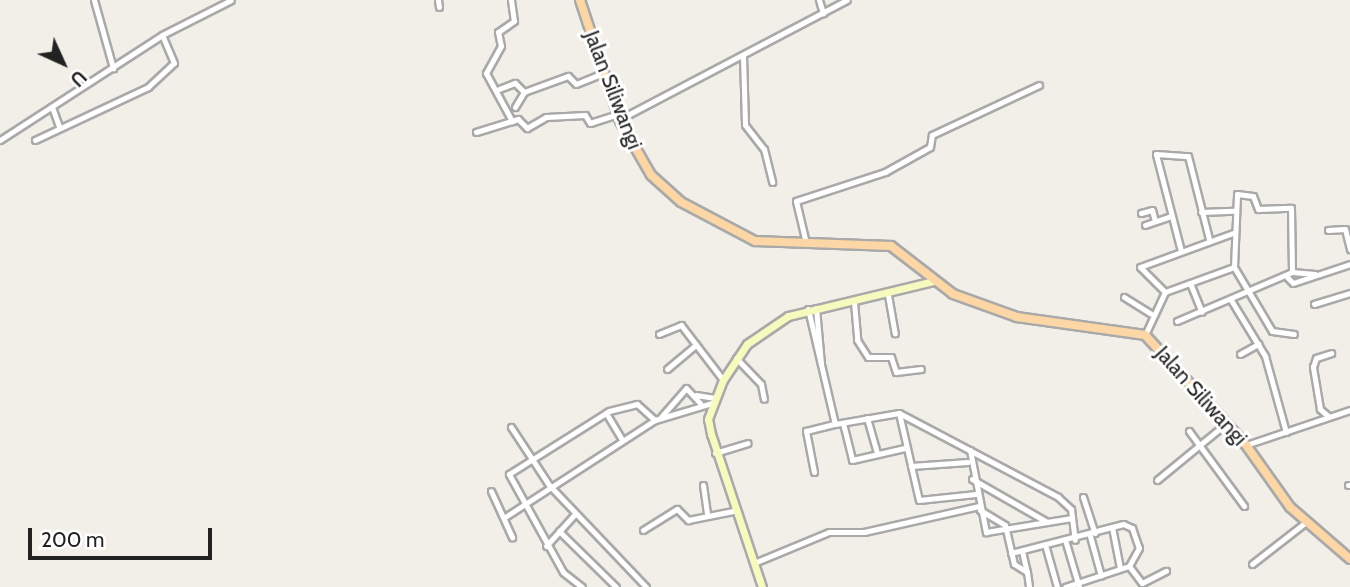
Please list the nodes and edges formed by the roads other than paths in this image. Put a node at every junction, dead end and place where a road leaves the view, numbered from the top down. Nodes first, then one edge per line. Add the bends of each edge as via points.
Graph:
1 (94, 0) edge
2 (231, 0) edge
3 (511, 0) edge
4 (580, 0) edge
5 (819, 0) edge
6 (847, 0) edge
7 (823, 13) junction
8 (162, 35) junction
9 (743, 56) junction
10 (113, 68) junction
11 (603, 73) junction
12 (1039, 85) dead end
13 (499, 89) dead end
14 (524, 93) junction
15 (52, 107) junction
16 (514, 107) dead end
17 (619, 117) junction
18 (512, 121) junction
19 (58, 126) junction
20 (475, 132) dead end
21 (0, 139) edge
22 (35, 140) dead end
23 (772, 182) dead end
24 (1234, 211) junction
25 (1201, 212) junction
26 (1141, 213) dead end
27 (1171, 216) junction
28 (1155, 221) junction
29 (1145, 225) dead end
30 (1328, 230) dead end
31 (1233, 233) junction
32 (1209, 239) junction
33 (1349, 240) edge
34 (807, 246) junction
35 (1350, 249) edge
36 (1181, 251) junction
37 (1350, 264) edge
38 (1234, 267) junction
39 (1292, 272) junction
40 (1315, 274) junction
41 (1287, 277) junction
42 (934, 281) junction
43 (1190, 283) junction
44 (1165, 292) junction
45 (1350, 293) edge
46 (1246, 294) junction
47 (888, 295) junction
48 (1124, 297) dead end
49 (1231, 300) junction
50 (853, 302) junction
51 (1314, 304) dead end
52 (812, 309) junction
53 (1202, 312) junction
54 (1150, 313) junction
55 (1177, 321) dead end
56 (895, 333) dead end
57 (659, 334) dead end
58 (1294, 334) dead end
59 (1145, 335) junction
60 (1258, 344) junction
61 (696, 345) junction
62 (1331, 353) dead end
63 (1240, 354) dead end
64 (736, 358) junction
65 (667, 369) dead end
66 (921, 369) dead end
67 (723, 380) junction
68 (696, 395) junction
69 (764, 399) dead end
70 (714, 400) junction
71 (700, 403) junction
72 (1350, 410) edge
73 (606, 413) junction
74 (899, 413) junction
75 (1328, 416) junction
76 (867, 418) junction
77 (657, 419) junction
78 (843, 423) junction
79 (835, 424) junction
80 (1223, 426) junction
81 (511, 427) dead end
82 (1189, 431) dead end
83 (1286, 432) junction
84 (622, 440) junction
85 (748, 443) dead end
86 (1200, 445) junction
87 (1246, 445) junction
88 (905, 448) junction
89 (970, 450) junction
90 (715, 453) junction
91 (877, 454) junction
92 (532, 458) junction
93 (968, 462) junction
94 (911, 466) junction
95 (814, 472) dead end
96 (972, 479) junction
97 (1157, 480) dead end
98 (549, 485) junction
99 (703, 485) dead end
100 (491, 491) dead end
101 (976, 494) junction
102 (1083, 497) dead end
103 (526, 502) junction
104 (1244, 506) dead end
105 (980, 508) junction
106 (733, 511) junction
107 (707, 513) junction
108 (574, 515) junction
109 (505, 517) junction
110 (1072, 518) junction
111 (1047, 522) junction
112 (1306, 522) junction
113 (1112, 527) junction
114 (1006, 529) junction
115 (643, 530) dead end
116 (559, 531) junction
117 (1093, 535) junction
118 (512, 537) dead end
119 (1075, 540) junction
120 (1066, 543) junction
121 (546, 546) junction
122 (1046, 548) junction
123 (1022, 551) junction
124 (1012, 553) junction
125 (1350, 559) edge
126 (754, 563) junction
127 (1252, 564) dead end
128 (1129, 566) junction
129 (1120, 568) junction
130 (1166, 571) dead end
131 (1027, 572) junction
132 (1101, 576) junction
133 (567, 577) junction
134 (1078, 585) edge
135 (567, 587) edge
136 (582, 587) edge
137 (616, 587) edge
138 (646, 587) edge
139 (762, 587) edge
140 (1029, 587) edge
141 (1057, 587) edge
142 (1065, 587) edge

1 - 10 street
2 - 8 street
3 - 18 street via 514,20 497,33 501,46 486,73
4 - 11 main road, Jalan Siliwangi
5 - 7 street
6 - 7 street
7 - 9 street
8 - 10 street
8 - 19 street via 174,63 148,88
9 - 17 street
9 - 23 street via 745,125 764,149
10 - 15 street
11 - 14 street via 576,83 568,76
11 - 17 main road, Jalan Siliwangi
12 - 34 street via 932,135 930,148 886,172 796,201
13 - 14 street via 515,83
14 - 16 street
15 - 19 street
15 - 21 street
17 - 18 street via 590,124 584,115 547,117 527,128
17 - 34 main road, Jalan Siliwangi via 651,175 688,207 755,240
18 - 20 street
19 - 22 street
24 - 25 street
24 - 31 street
24 - 39 street via 1237,194 1253,196 1258,209 1291,208
25 - 27 street via 1188,156 1156,154
25 - 32 street
26 - 28 street via 1152,210
27 - 28 street
27 - 36 street
28 - 29 street
30 - 33 street via 1345,229
31 - 32 street
31 - 38 street
32 - 36 street
33 - 35 street
34 - 42 main road, Jalan Siliwangi via 883,244
36 - 44 street via 1140,267
37 - 40 street
38 - 43 street
38 - 46 street
39 - 40 street
39 - 41 street
40 - 41 street via 1293,283
41 - 46 street
42 - 47 street
42 - 59 main road, Jalan Siliwangi via 1023,318
43 - 44 street
43 - 53 street
44 - 54 street
45 - 51 street
46 - 49 street
46 - 58 street via 1274,334
47 - 50 street
47 - 56 street
48 - 54 street
49 - 53 street
49 - 60 street
50 - 52 street
50 - 66 street via 857,340 869,358 891,357 896,372
52 - 64 street via 768,329
52 - 79 street
53 - 55 street
54 - 59 street
57 - 61 street via 678,323
59 - 80 main road, Jalan Siliwangi
60 - 63 street
60 - 83 street
61 - 65 street
61 - 67 street
62 - 75 street via 1316,358 1313,368 1321,409
64 - 67 street
64 - 69 street via 761,384
67 - 70 street
68 - 70 street
68 - 71 street
68 - 77 street via 684,389
70 - 71 street
70 - 90 street via 708,419
71 - 77 street
72 - 75 street
73 - 77 street via 637,404
73 - 84 street
73 - 92 street
74 - 76 street
74 - 88 street
74 - 89 street
75 - 83 street
76 - 78 street
76 - 91 street
77 - 84 street
78 - 79 street
78 - 91 street via 852,460
79 - 95 street via 806,431
80 - 86 street
80 - 87 main road, Jalan Siliwangi
81 - 92 street
82 - 86 street
83 - 87 street
84 - 98 street
85 - 90 street
86 - 97 street
86 - 104 street
87 - 112 main road, Jalan Siliwangi
88 - 91 street
88 - 94 street
89 - 93 street
89 - 110 street via 1058,497
90 - 106 street
92 - 98 street
92 - 103 street via 509,475
93 - 94 street
93 - 96 street
94 - 101 street via 920,501
96 - 101 street
96 - 111 street
98 - 103 street
98 - 108 street
99 - 107 street
100 - 109 street
101 - 105 street
102 - 117 street
103 - 109 street
103 - 121 street
105 - 114 street
105 - 114 street via 987,533
105 - 126 street via 863,532 819,535
106 - 107 street
106 - 126 street
107 - 115 street via 688,520 677,509
108 - 116 street
108 - 138 street
109 - 118 street
110 - 111 street
110 - 119 street
111 - 114 street
112 - 125 main road, Jalan Siliwangi
112 - 127 street
113 - 117 street
113 - 128 street via 1131,526 1138,540
113 - 129 street
114 - 124 street
116 - 121 street
116 - 137 street
117 - 119 street
117 - 132 street
119 - 120 street
120 - 122 street
120 - 134 street
121 - 133 street
122 - 123 street
122 - 141 street
123 - 124 street
123 - 131 street
124 - 131 street via 1016,568
126 - 139 street
128 - 129 street
128 - 130 street via 1142,583
129 - 132 street
131 - 140 street
132 - 134 street
133 - 135 street
133 - 136 street
134 - 142 street

